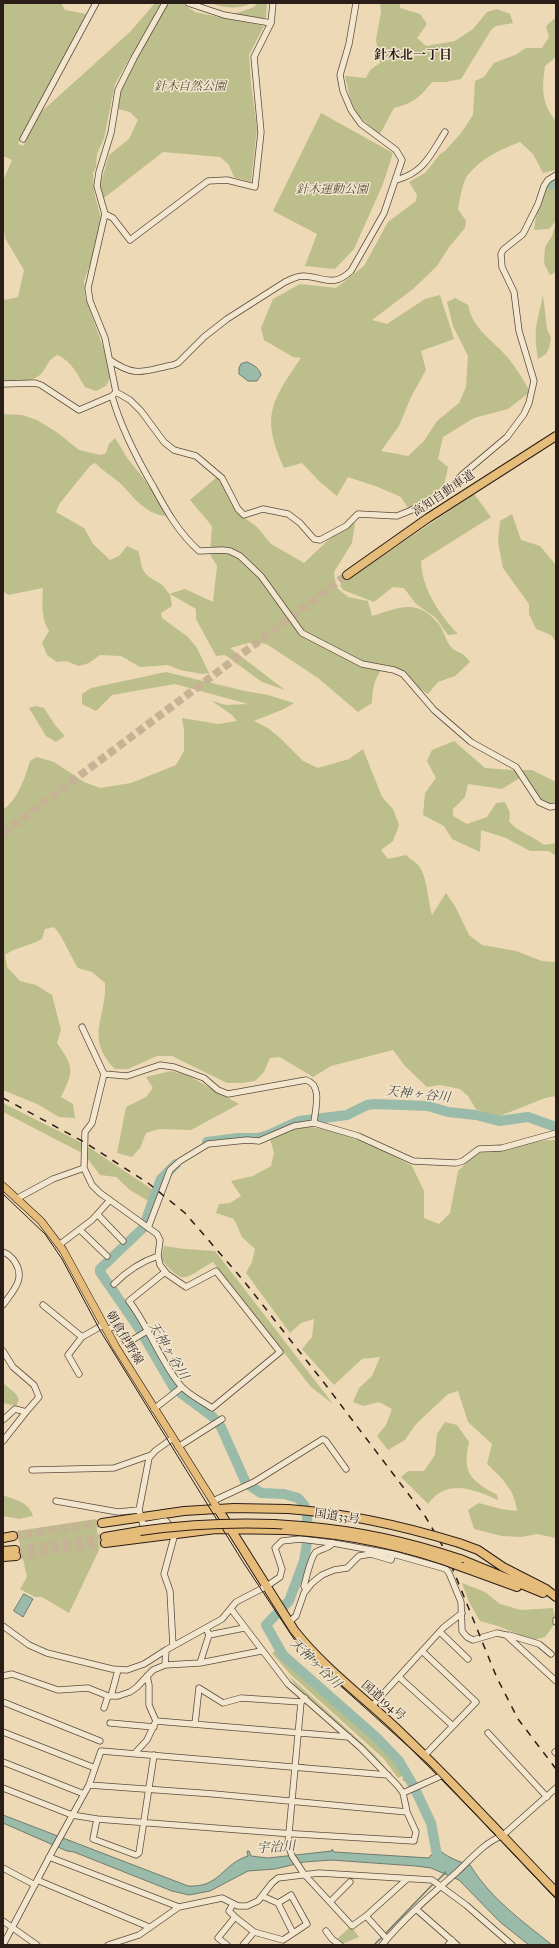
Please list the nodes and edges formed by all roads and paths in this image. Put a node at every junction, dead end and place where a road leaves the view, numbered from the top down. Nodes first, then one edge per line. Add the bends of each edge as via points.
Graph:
1 (96, 3) edge
2 (166, 3) edge
3 (188, 3) edge
4 (273, 3) edge
5 (356, 3) edge
6 (271, 23) junction
7 (445, 132) dead end
8 (23, 139) dead end
9 (556, 175) edge
10 (396, 180) junction
11 (105, 214) junction
12 (110, 360) junction
13 (3, 384) edge
14 (114, 394) junction
15 (556, 436) edge
16 (347, 575) tunnel mouth
17 (556, 806) edge
18 (82, 1027) dead end
19 (104, 1074) junction
20 (314, 1120) junction
21 (556, 1133) edge
22 (84, 1168) junction
23 (3, 1186) edge
24 (16, 1198) junction
25 (110, 1200) junction
26 (98, 1214) junction
27 (146, 1227) junction
28 (80, 1230) junction
29 (124, 1241) dead end
30 (59, 1245) junction
31 (3, 1252) edge
32 (107, 1256) dead end
33 (158, 1256) junction
34 (165, 1272) junction
35 (114, 1284) dead end
36 (3, 1305) edge
37 (43, 1305) dead end
38 (104, 1327) junction
39 (148, 1331) junction
40 (82, 1337) junction
41 (3, 1351) edge
42 (79, 1374) dead end
43 (181, 1388) junction
44 (154, 1409) junction
45 (26, 1412) junction
46 (3, 1420) edge
47 (221, 1420) dead end
48 (173, 1438) junction
49 (3, 1441) edge
50 (178, 1447) junction
51 (151, 1455) junction
52 (346, 1469) dead end
53 (32, 1470) dead end
54 (56, 1501) dead end
55 (213, 1502) junction
56 (218, 1509) junction
57 (140, 1513) junction
58 (102, 1523) tunnel mouth
59 (230, 1528) junction
60 (174, 1534) junction
61 (13, 1536) tunnel mouth
62 (3, 1538) edge
63 (333, 1543) junction
64 (355, 1547) junction
65 (3, 1551) edge
66 (393, 1554) junction
67 (3, 1557) edge
68 (357, 1557) junction
69 (461, 1563) junction
70 (267, 1586) junction
71 (306, 1590) junction
72 (556, 1599) edge
73 (231, 1609) junction
74 (462, 1613) junction
75 (287, 1620) junction
76 (4, 1626) edge
77 (206, 1628) junction
78 (244, 1628) junction
79 (440, 1632) junction
80 (3, 1634) edge
81 (209, 1635) junction
82 (506, 1635) junction
83 (172, 1646) junction
84 (166, 1650) junction
85 (261, 1651) junction
86 (422, 1651) junction
87 (551, 1654) dead end
88 (468, 1659) dead end
89 (200, 1663) junction
90 (165, 1666) junction
91 (118, 1670) junction
92 (3, 1676) edge
93 (147, 1676) junction
94 (399, 1677) junction
95 (556, 1681) edge
96 (109, 1696) junction
97 (303, 1700) junction
98 (3, 1702) edge
99 (372, 1706) junction
100 (104, 1708) dead end
101 (110, 1723) dead end
102 (155, 1724) junction
103 (195, 1724) junction
104 (453, 1726) junction
105 (3, 1732) edge
106 (299, 1732) junction
107 (488, 1733) dead end
108 (349, 1737) junction
109 (100, 1741) dead end
110 (135, 1753) junction
111 (154, 1755) junction
112 (424, 1756) junction
113 (3, 1762) edge
114 (295, 1766) junction
115 (95, 1768) junction
116 (388, 1775) junction
117 (443, 1775) junction
118 (89, 1785) junction
119 (3, 1788) edge
120 (556, 1788) edge
121 (148, 1790) junction
122 (404, 1793) junction
123 (84, 1794) junction
124 (546, 1797) junction
125 (291, 1802) junction
126 (407, 1812) junction
127 (72, 1815) junction
128 (96, 1819) junction
129 (144, 1822) junction
130 (288, 1832) junction
131 (502, 1836) junction
132 (50, 1854) junction
133 (3, 1868) edge
134 (303, 1872) junction
135 (407, 1878) junction
136 (36, 1882) junction
137 (350, 1882) dead end
138 (442, 1885) junction
139 (555, 1889) edge
140 (262, 1896) junction
141 (330, 1902) junction
142 (278, 1903) junction
143 (233, 1904) junction
144 (179, 1907) junction
145 (416, 1909) junction
146 (366, 1916) junction
147 (236, 1917) junction
148 (3, 1921) edge
149 (13, 1927) junction
150 (149, 1927) junction
151 (326, 1931) dead end
152 (254, 1932) junction
153 (293, 1933) junction
154 (384, 1936) junction
155 (450, 1943) edge
156 (3, 1945) edge
157 (37, 1945) edge
158 (108, 1945) edge
159 (227, 1945) edge
160 (243, 1945) edge
161 (340, 1945) edge
162 (382, 1945) edge
163 (457, 1945) edge
164 (512, 1945) edge

1 - 8 street
2 - 11 street via 118,90 111,133 96,186
3 - 6 street via 224,14
4 - 6 street
5 - 10 street via 349,44 340,75 341,82 351,110 361,124 400,154 402,160
6 - 11 street via 254,57 261,132 256,187 227,180 208,181 130,240 113,218
7 - 10 street via 417,172
9 - 14 street via 544,186 523,234 502,250 501,254 502,267 514,292 518,331 534,381 529,403 508,437 450,488 429,502 397,516 358,514 346,526 320,540 314,539 288,514 263,509 244,515 238,509 222,478 196,456 174,450 164,442 130,400
10 - 12 street via 384,213 351,271 344,278 335,281 304,276 285,282 227,319 173,365 136,372 129,371
11 - 12 street via 88,288
12 - 14 street
13 - 14 street via 41,385 79,410
14 - 17 street via 118,417 140,463 174,524 186,540 199,551 222,550 240,556 261,576 302,633 362,664 403,674 434,710 471,742 516,767 539,802 550,807
15 - 16 highway, 高知自動車道 via 428,518
18 - 19 street
19 - 20 street via 127,1076 160,1065 174,1067 204,1078 228,1094 306,1080 316,1087
19 - 22 street via 92,1123 86,1132
20 - 21 street via 414,1161 449,1163 463,1161 479,1149 502,1148
20 - 27 street via 264,1140 208,1144 180,1161 170,1170
22 - 24 street via 53,1179
22 - 25 street via 92,1185
23 - 24 main road, 朝倉伊野線
24 - 30 main road, 朝倉伊野線 via 41,1221
25 - 26 street
25 - 27 street
26 - 28 street
26 - 29 street
27 - 33 street via 157,1234 160,1240
28 - 30 street
28 - 32 street
30 - 38 main road, 朝倉伊野線
31 - 36 street via 13,1258 20,1270 20,1276
33 - 34 street via 158,1261
33 - 35 street via 133,1267
34 - 39 street via 129,1301
34 - 43 street via 186,1287 216,1270 280,1352 212,1408
37 - 40 street
38 - 39 street via 115,1326 127,1343
38 - 40 street
38 - 44 main road, 朝倉伊野線
39 - 43 street
40 - 42 street via 68,1355
41 - 45 street via 12,1367 34,1385 39,1397
43 - 44 street
44 - 48 main road, 朝倉伊野線
45 - 46 street via 15,1409
45 - 49 street
47 - 50 street
48 - 50 main road, 朝倉伊野線
48 - 51 street
50 - 55 main road, 朝倉伊野線
51 - 53 street via 114,1468
51 - 57 street
52 - 55 street via 322,1439 254,1482
54 - 57 street via 118,1512
55 - 56 main road, 朝倉伊野線
56 - 57 highway
56 - 59 highway, 国道194号
56 - 72 highway, bridge via 288,1509 344,1515 412,1529 478,1550 503,1567 546,1589
57 - 58 highway
57 - 60 street via 142,1524 145,1526 168,1522
59 - 60 highway
59 - 69 highway, bridge via 322,1533 376,1541
59 - 70 highway, 国道194号
60 - 69 highway, 国道33号, bridge via 105,1540 140,1531 204,1524 293,1524 359,1532 409,1543
60 - 83 street via 164,1574 170,1591
61 - 62 highway
63 - 64 street
63 - 70 street via 288,1539 276,1546 275,1552 282,1573
63 - 71 street via 328,1549 316,1552 312,1558 304,1586
64 - 66 street
64 - 68 street
65 - 67 highway via 15,1553
66 - 68 street via 391,1560 371,1554
66 - 74 street via 446,1569 461,1602
68 - 71 street via 347,1568 322,1575
69 - 72 highway
70 - 73 street via 242,1599
70 - 75 highway, 国道194号
71 - 75 street via 296,1616
73 - 77 street via 222,1619
73 - 78 street
74 - 79 street
74 - 82 street via 462,1631 469,1640 497,1634
75 - 99 highway, 国道194号 via 318,1659
76 - 80 street
76 - 91 street via 29,1645 47,1653
77 - 81 street
77 - 83 street
78 - 81 street
78 - 85 street
79 - 86 street
79 - 88 street
81 - 89 street
82 - 87 street via 539,1644
82 - 95 street
83 - 84 street
84 - 90 street
84 - 91 street via 138,1667
85 - 89 street
85 - 97 street
86 - 94 street
86 - 104 street via 476,1702
89 - 90 street
90 - 93 street via 153,1670
91 - 96 street
92 - 96 street via 12,1674 58,1690 88,1688
93 - 96 street via 130,1692
93 - 102 street via 149,1705
94 - 99 street
94 - 104 street
96 - 100 street
97 - 103 street via 241,1698 223,1702 199,1688
97 - 106 street
97 - 108 street
98 - 109 street
99 - 112 highway, 国道194号
101 - 102 street
102 - 103 street
102 - 110 street via 147,1740
103 - 106 street
104 - 112 street
105 - 115 street
106 - 108 street
106 - 114 street
107 - 124 street
108 - 116 street
110 - 111 street
110 - 115 street via 101,1751
111 - 114 street
111 - 121 street
112 - 117 highway, 国道194号
113 - 123 street
114 - 116 street
114 - 125 street
115 - 118 street
116 - 122 street
117 - 122 street
117 - 131 highway, 国道194号
118 - 121 street
118 - 123 street
119 - 127 street
120 - 124 street
121 - 125 street
121 - 129 street
122 - 126 street
123 - 127 street
124 - 131 street
125 - 126 street
125 - 130 street
126 - 130 street via 416,1832 414,1841
127 - 128 street
127 - 132 street
128 - 129 street
128 - 129 street via 94,1838 136,1855 139,1853
129 - 130 street
130 - 134 street via 288,1846
131 - 138 street via 493,1839
131 - 139 highway, 国道194号
132 - 136 street
132 - 144 street
133 - 136 street
134 - 135 street
134 - 140 street via 278,1878
134 - 141 street
135 - 138 street via 432,1880
135 - 146 street
136 - 149 street
136 - 150 street
137 - 141 street
138 - 145 street
138 - 164 street
140 - 142 street
140 - 143 street via 247,1906
141 - 146 street via 352,1926
142 - 153 street
142 - 153 street via 291,1895 307,1924
143 - 144 street via 222,1898
143 - 147 street via 229,1912
144 - 150 street
145 - 154 street
145 - 155 street
146 - 154 street
147 - 152 street
147 - 159 street via 218,1938
148 - 149 street
149 - 156 street
149 - 157 street
150 - 158 street via 139,1935
151 - 161 street
152 - 153 street via 283,1940
152 - 160 street
154 - 162 street
155 - 163 street

